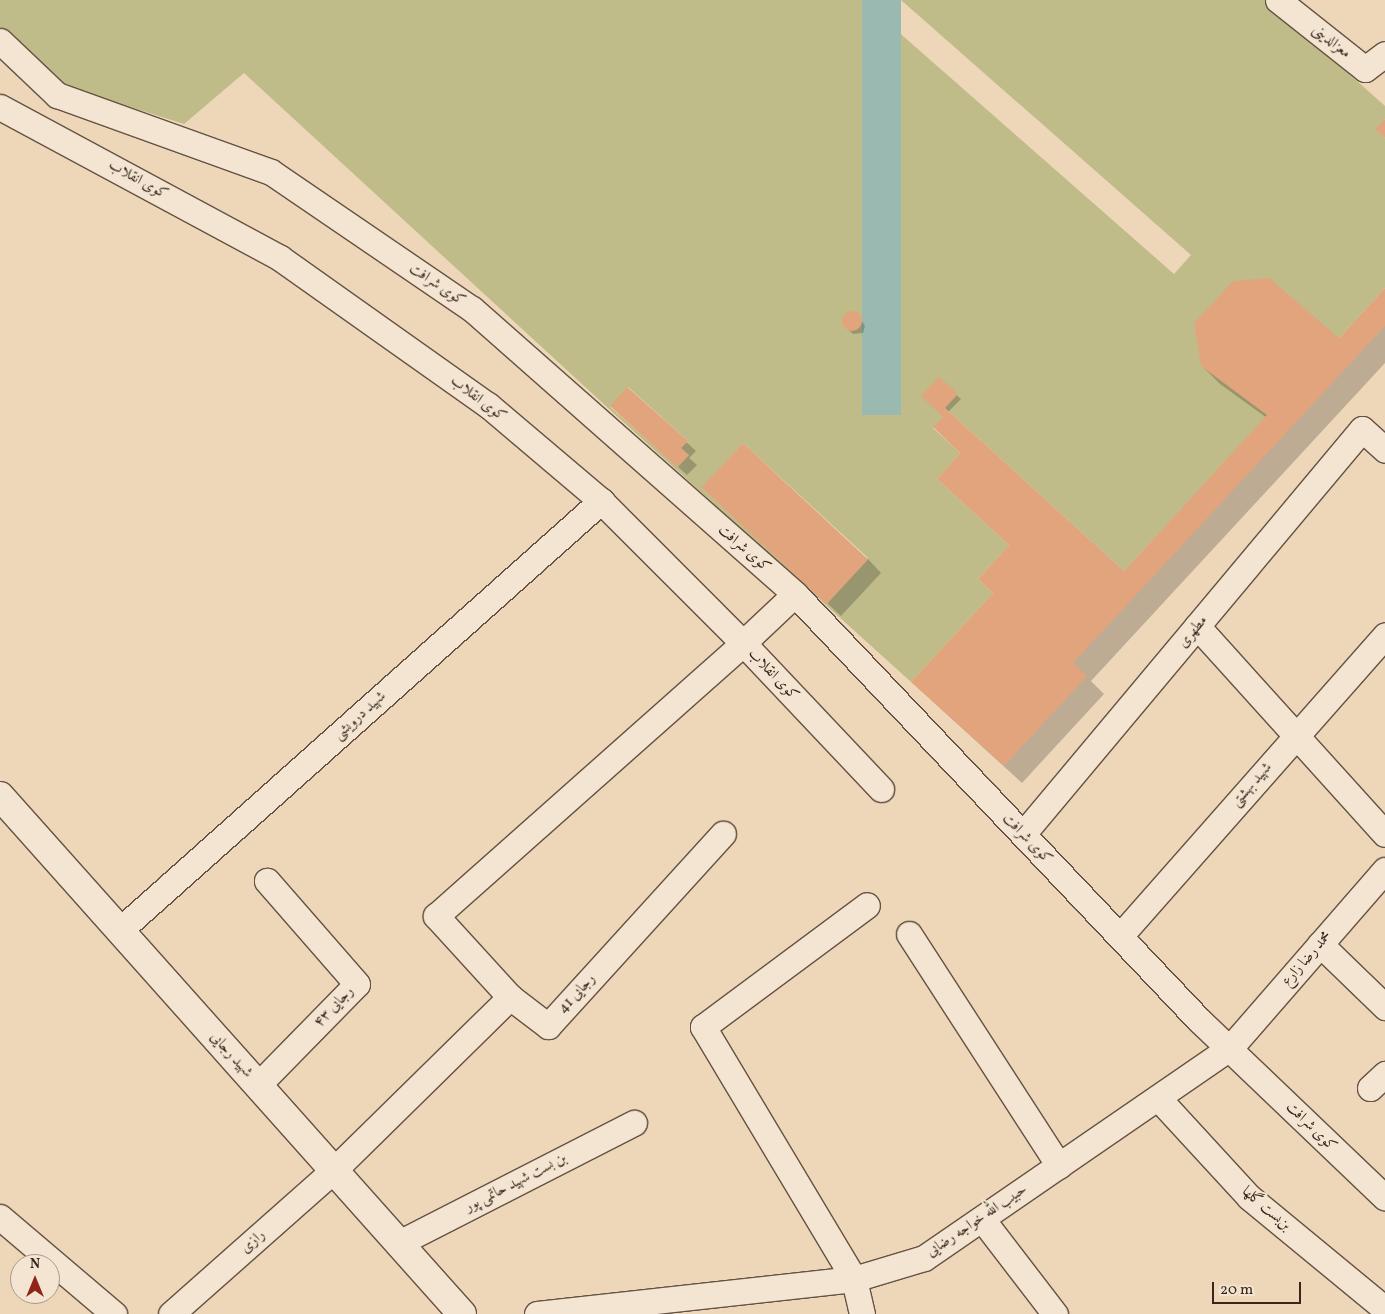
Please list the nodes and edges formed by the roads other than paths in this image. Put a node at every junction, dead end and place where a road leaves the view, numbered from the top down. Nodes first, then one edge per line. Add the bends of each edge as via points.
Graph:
1 (1278, 0) edge
2 (0, 41) edge
3 (1385, 54) edge
4 (0, 107) edge
5 (1384, 447) edge
6 (601, 501) junction
7 (795, 594) junction
8 (1197, 626) junction
9 (1385, 635) edge
10 (743, 643) junction
11 (1296, 734) junction
12 (881, 789) dead end
13 (0, 796) edge
14 (723, 834) dead end
15 (1023, 834) junction
16 (1385, 834) edge
17 (1385, 870) edge
18 (267, 881) dead end
19 (867, 905) dead end
20 (120, 930) junction
21 (909, 934) dead end
22 (1120, 936) junction
23 (1320, 944) junction
24 (510, 997) junction
25 (1385, 1006) edge
26 (1230, 1048) junction
27 (258, 1085) junction
28 (1158, 1098) junction
29 (634, 1122) dead end
30 (1059, 1166) junction
31 (334, 1170) junction
32 (1385, 1198) edge
33 (0, 1217) edge
34 (982, 1219) junction
35 (399, 1243) junction
36 (854, 1279) junction
37 (1385, 1309) edge
38 (114, 1314) edge
39 (171, 1314) edge
40 (462, 1314) edge
41 (537, 1314) edge
42 (862, 1314) edge
43 (1055, 1314) edge

1 - 3 street, معزالدینی via 1365,69
2 - 7 street, کوی شرافت via 57,96 271,172 472,309
4 - 6 street, کوی انقلاب via 280,258 488,405
5 - 8 street, مطهری via 1362,430
6 - 10 street, کوی انقلاب
6 - 20 street, شهید درویشی
7 - 10 street
7 - 15 street, کوی شرافت
8 - 11 street
8 - 15 street, مطهری
9 - 11 street, شهید بهشتی
10 - 12 street, کوی انقلاب
10 - 24 street via 436,916
11 - 16 street
11 - 22 street, شهید بهشتی
13 - 20 main road, شهید رجایی
14 - 24 street, رجایی 41 via 548,1026
15 - 22 street, کوی شرافت
17 - 23 street, محمد رضا زارع
18 - 27 street, رجایی ۴۳ via 357,984
19 - 36 street via 703,1028
20 - 27 main road, شهید رجایی
21 - 30 street
22 - 26 street, کوی شرافت
23 - 25 street
23 - 26 street, محمد رضا زارع
24 - 31 street
26 - 28 street, حبیب الله خواجه رضایی
26 - 32 street, کوی شرافت
27 - 31 main road, شهید رجایی
28 - 30 street, حبیب الله خواجه رضایی
28 - 37 street, بن‌بست گلها via 1249,1197
29 - 35 street, بن بست شهید حاتمی پور
30 - 34 street, حبیب الله خواجه رضایی
31 - 35 main road, شهید رجایی
31 - 39 street, رازی
33 - 38 street
34 - 36 street, حبیب الله خواجه رضایی via 924,1258
34 - 43 street
35 - 40 main road, شهید رجایی
36 - 41 street, حبیب الله خواجه رضایی
36 - 42 street

